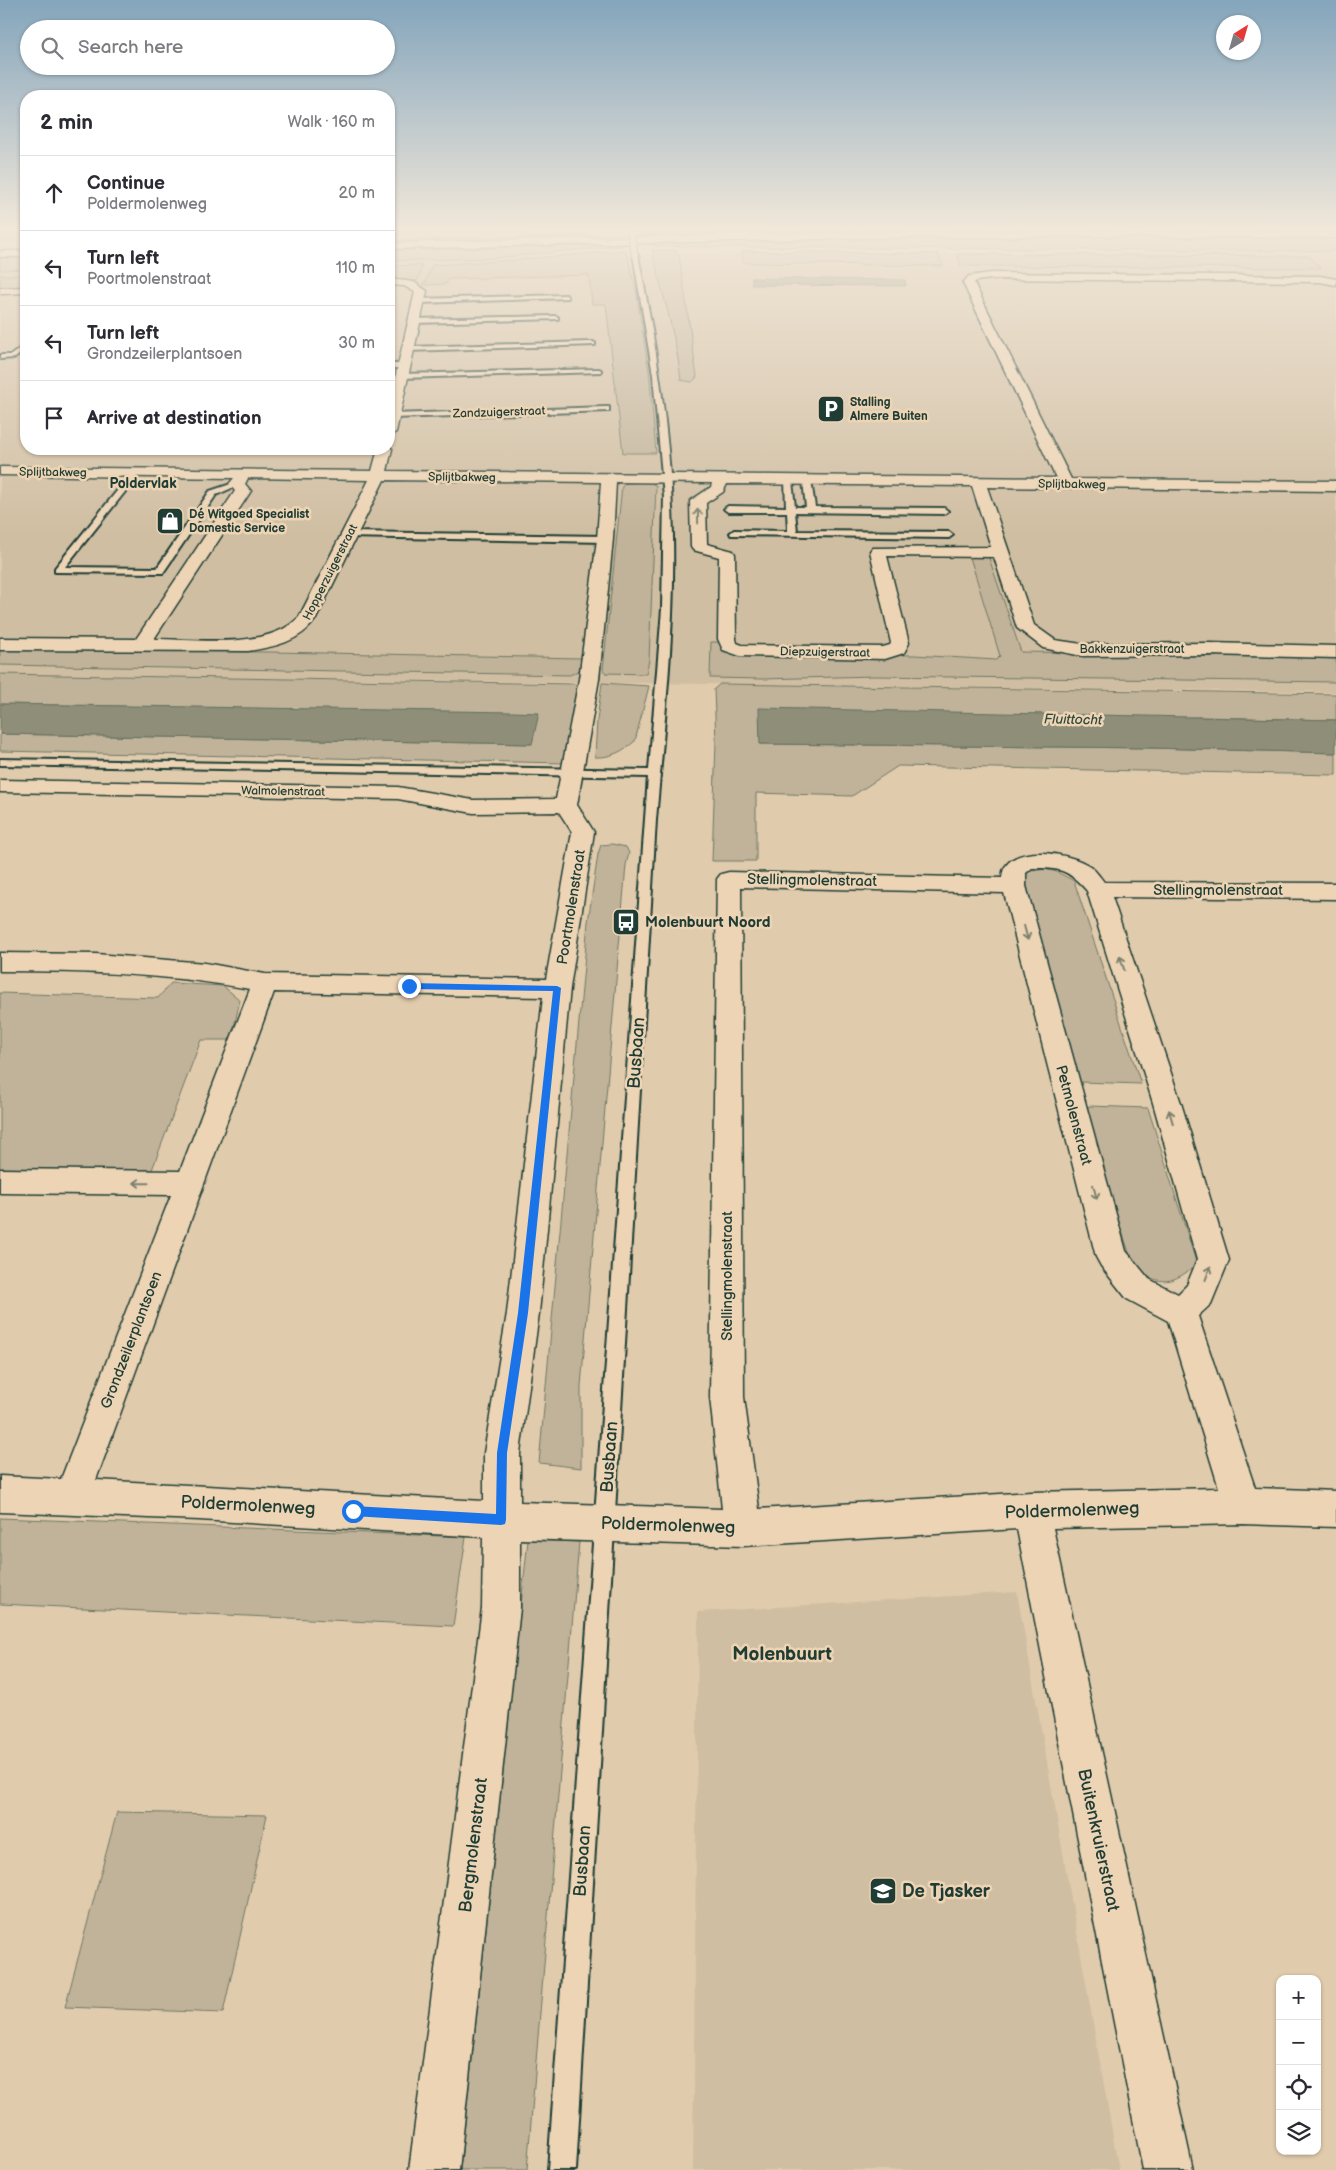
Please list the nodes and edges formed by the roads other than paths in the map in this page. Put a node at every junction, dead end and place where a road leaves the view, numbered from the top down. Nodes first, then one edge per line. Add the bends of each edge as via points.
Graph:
1 (411, 331) edge
2 (650, 331) edge
3 (992, 331) edge
4 (593, 344) dead end
5 (407, 349) junction
6 (20, 351) edge
7 (0, 357) edge
8 (395, 368) edge
9 (403, 371) junction
10 (600, 371) dead end
11 (395, 404) edge
12 (606, 409) dead end
13 (395, 416) edge
14 (384, 455) edge
15 (0, 471) edge
16 (136, 473) junction
17 (378, 476) junction
18 (240, 479) junction
19 (609, 479) junction
20 (666, 479) junction
21 (720, 480) junction
22 (788, 481) junction
23 (807, 481) junction
24 (978, 482) junction
25 (1066, 484) junction
26 (1336, 486) edge
27 (728, 509) dead end
28 (791, 510) junction
29 (811, 510) junction
30 (944, 512) dead end
31 (855, 527) junction
32 (734, 533) dead end
33 (793, 534) junction
34 (349, 535) junction
35 (949, 535) dead end
36 (605, 539) junction
37 (1000, 552) junction
38 (0, 644) edge
39 (140, 646) junction
40 (1336, 652) edge
41 (0, 762) edge
42 (572, 772) junction
43 (654, 774) junction
44 (0, 786) edge
45 (566, 805) junction
46 (1014, 886) junction
47 (1098, 889) junction
48 (1336, 891) edge
49 (0, 962) edge
50 (265, 984) junction
51 (557, 988) junction
52 (0, 1181) edge
53 (190, 1183) junction
54 (1181, 1312) junction
55 (0, 1494) edge
56 (72, 1496) junction
57 (1243, 1506) junction
58 (1336, 1509) edge
59 (1031, 1510) junction
60 (501, 1520) junction
61 (605, 1522) junction
62 (743, 1528) junction
63 (434, 2170) edge
64 (562, 2170) edge
65 (1168, 2170) edge

1 - 5 main road
2 - 20 lane, Busbaan, bridge via 657,370
3 - 25 main road
4 - 5 lane
5 - 9 main road
6 - 7 lane via 13,357
8 - 9 lane
9 - 10 lane
9 - 11 main road
12 - 13 lane, Zandzuigerstraat
14 - 17 main road
15 - 16 main road, Splijtbakweg
16 - 18 main road, Splijtbakweg
16 - 18 lane, Splijtbakweg via 58,570 160,571 213,493
17 - 18 main road, Splijtbakweg
17 - 19 main road, Splijtbakweg
17 - 34 main road, Hopperzuigerstraat
18 - 39 main road via 243,491
19 - 20 main road, Splijtbakweg
19 - 36 main road
20 - 21 main road, Splijtbakweg
20 - 43 lane, Busbaan via 668,577
21 - 22 main road, Splijtbakweg
37 -> 21 main road, Diepzuigerstraat via 878,551 900,643 897,649 885,653 740,650 729,646 727,639 727,554 699,547 698,501 718,489
22 - 23 main road, Splijtbakweg
22 - 28 lane
23 - 24 main road, Splijtbakweg
23 - 29 lane
24 - 25 main road, Splijtbakweg
24 - 37 main road, Bakkenzuigerstraat
25 - 26 main road, Splijtbakweg
27 - 28 lane
28 - 29 lane
28 - 33 lane
29 - 31 lane
30 - 31 lane
31 - 33 lane
31 - 35 lane
32 - 33 lane
34 - 36 lane
34 - 39 main road, Hopperzuigerstraat via 307,619 298,630 274,641 248,645
36 - 42 main road via 589,679
37 - 40 main road, Bakkenzuigerstraat via 1026,628 1049,644 1082,650
38 - 39 main road, Hopperzuigerstraat
41 - 42 lane
42 - 43 lane
42 - 45 main road
43 - 61 lane, Busbaan
44 - 45 main road, Walmolenstraat via 398,793 462,805
45 - 51 main road, Poortmolenstraat via 583,832
46 - 47 main road via 1014,870 1026,861 1060,861 1083,872
46 -> 54 main road, Petmolenstraat via 1112,1258 1138,1289
46 - 62 main road, Stellingmolenstraat via 729,879 727,1397
47 - 48 main road, Stellingmolenstraat
54 -> 47 main road via 1200,1294 1212,1260 1167,1103
49 - 50 main road via 96,963 205,972
50 - 51 main road
50 - 53 main road, Grondzeilerplantsoen
51 - 60 main road, Poortmolenstraat via 523,1313 502,1453
53 -> 52 main road
53 - 56 main road, Grondzeilerplantsoen
54 - 57 main road
55 - 56 main road, Poldermolenweg
56 - 60 main road, Poldermolenweg
57 - 58 main road, Poldermolenweg
57 - 59 main road, Poldermolenweg
59 - 62 main road, Poldermolenweg
59 - 65 main road, Buitenkruierstraat
60 - 61 main road, Poldermolenweg
60 - 63 main road, Bergmolenstraat via 501,1608
61 - 62 main road, Poldermolenweg
61 - 64 lane, Busbaan

